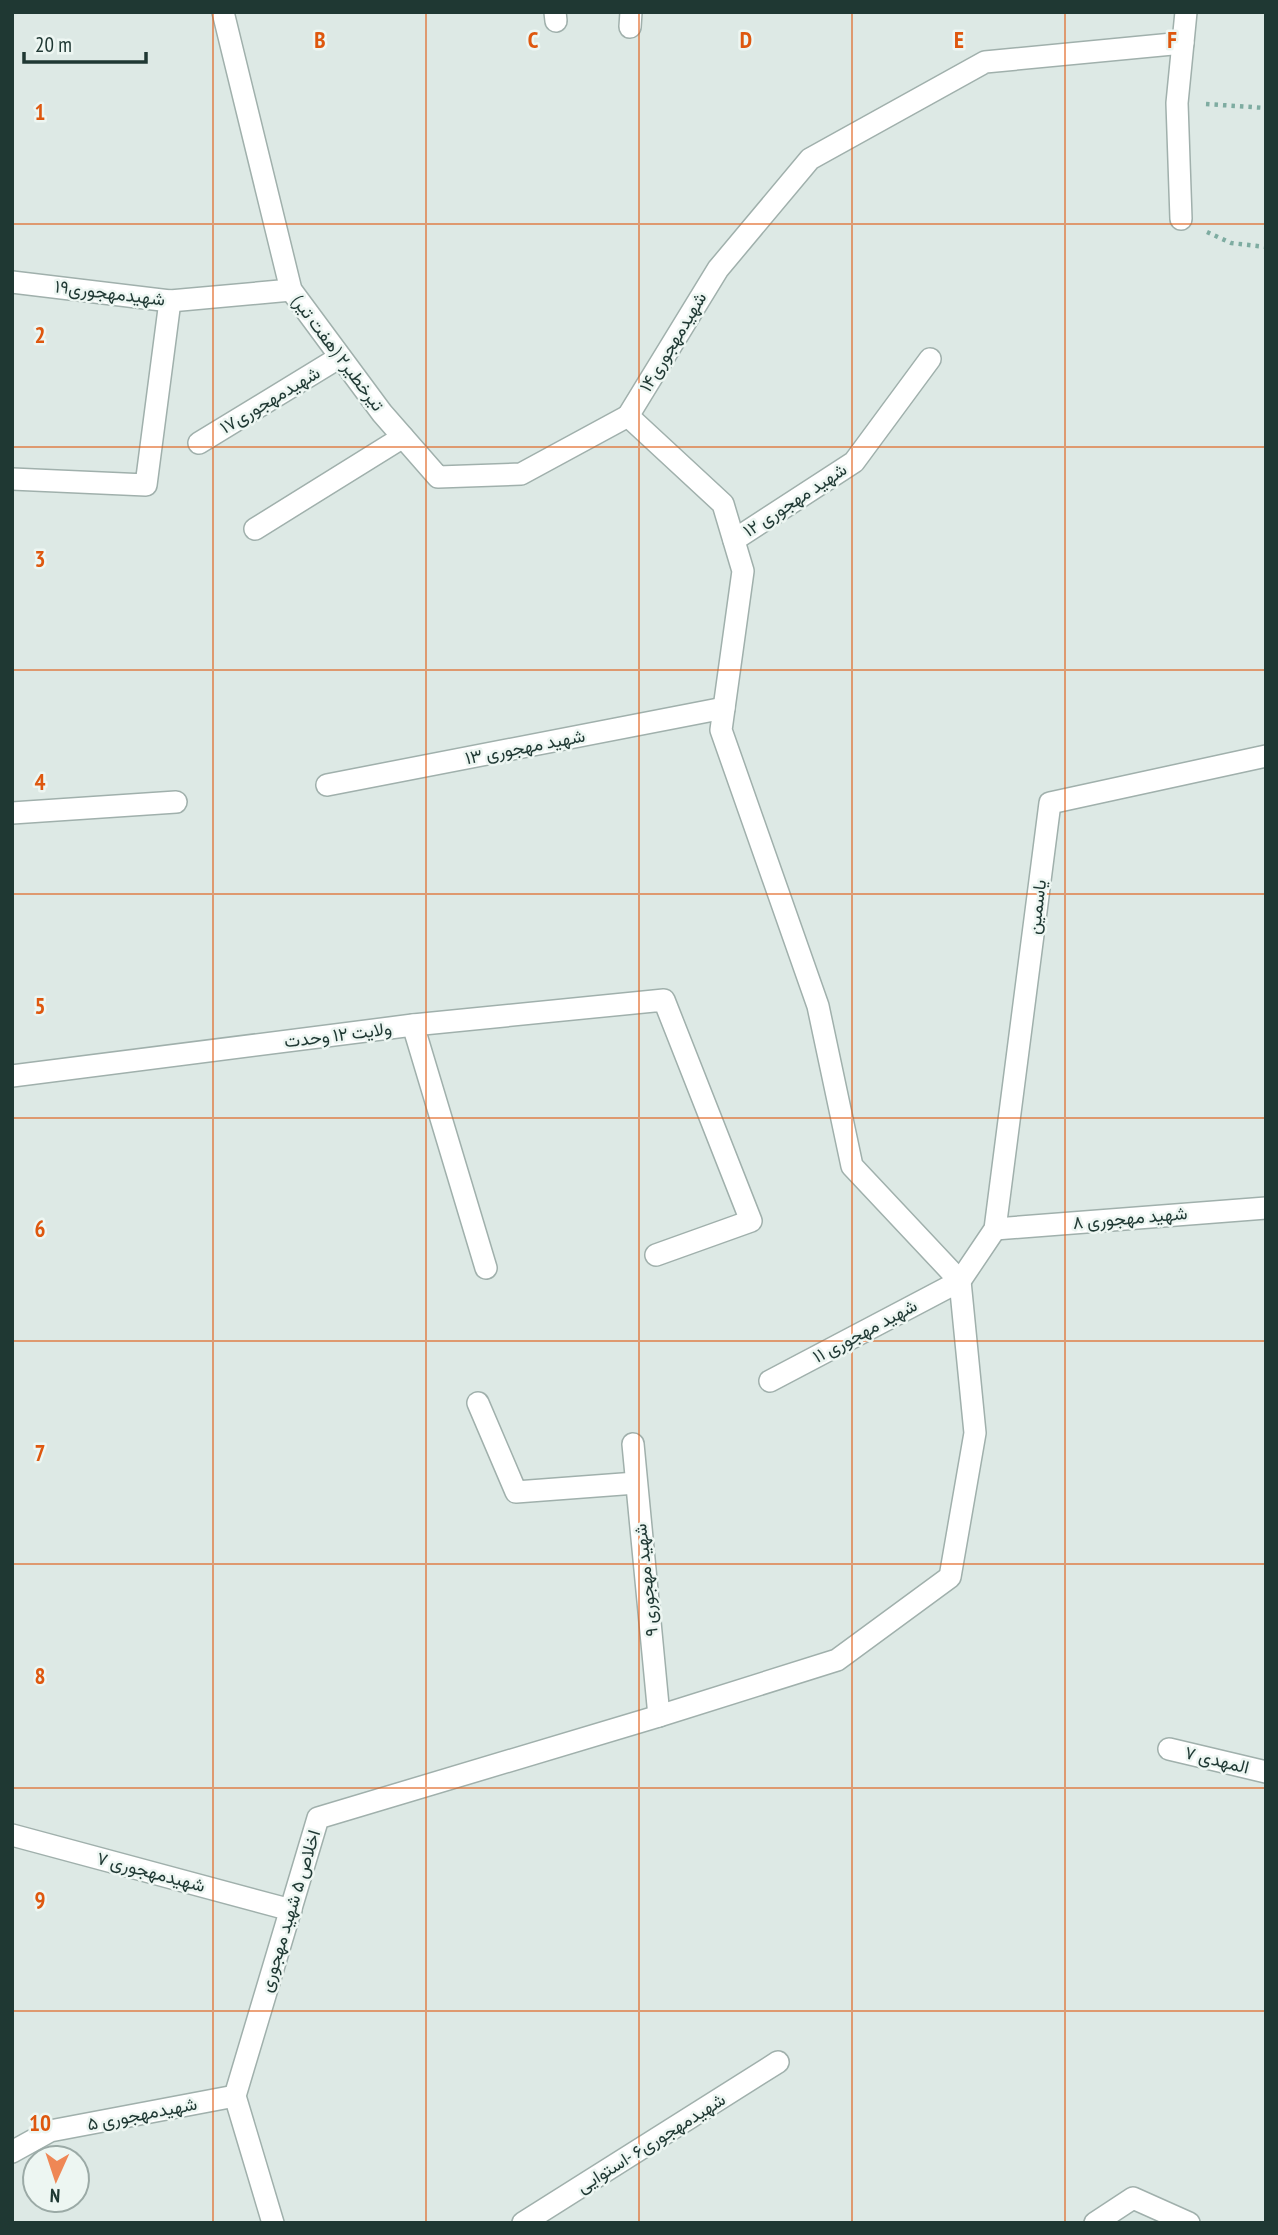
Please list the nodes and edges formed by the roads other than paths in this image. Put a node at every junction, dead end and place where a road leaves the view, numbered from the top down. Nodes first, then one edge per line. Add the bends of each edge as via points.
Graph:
1 (223, 12) edge
2 (1186, 12) edge
3 (1183, 43) junction
4 (1181, 219) road end
5 (12, 282) edge
6 (291, 290) junction
7 (170, 301) junction
8 (340, 357) junction
9 (930, 359) dead end
10 (628, 416) junction
11 (403, 437) junction
12 (199, 443) dead end
13 (12, 479) edge
14 (255, 529) dead end
15 (734, 540) junction
16 (724, 708) junction
17 (1266, 756) edge
18 (327, 785) dead end
19 (176, 802) dead end
20 (12, 813) edge
21 (413, 1025) junction
22 (12, 1076) edge
23 (1266, 1208) edge
24 (995, 1229) junction
25 (656, 1255) dead end
26 (486, 1268) dead end
27 (960, 1281) junction
28 (770, 1381) dead end
29 (478, 1403) dead end
30 (633, 1444) dead end
31 (636, 1483) junction
32 (659, 1716) junction
33 (1169, 1749) dead end
34 (1266, 1772) edge
35 (12, 1835) edge
36 (291, 1910) junction
37 (778, 2062) dead end
38 (235, 2096) junction
39 (12, 2152) edge
40 (273, 2223) edge
41 (523, 2223) edge
42 (1095, 2223) edge
43 (1189, 2223) edge

1 - 6 street, تیرخطیر۲ (هفت تیر)
2 - 3 street
3 - 4 street via 1177,103
3 - 10 street, شهیدمهجوری۱۴ via 985,62 810,159 718,269
5 - 7 street, شهیدمهجوری۱۹
6 - 7 street, شهیدمهجوری۱۹
6 - 8 street, تیرخطیر۲ (هفت تیر)
7 - 13 street via 146,485
8 - 11 street, تیرخطیر۲ (هفت تیر)
8 - 12 street, شهیدمهجوری۱۷
9 - 15 street, شهید مهجوری ۱۲ via 854,462
10 - 11 street, تیرخطیر۲ (هفت تیر) via 521,474 438,477
10 - 15 street via 723,504
11 - 14 street
15 - 16 street via 743,571
16 - 18 street, شهید مهجوری ۱۳
16 - 27 street via 721,730 818,1006 852,1167
17 - 24 street, یاسمین via 1050,803
19 - 20 street
21 - 22 street, ولایت ۱۲ وحدت
21 - 25 street, ولایت ۱۲ وحدت via 664,1000 751,1222
21 - 26 street
23 - 24 street, شهید مهجوری ۸
24 - 27 street
27 - 28 street, شهید مهجوری ۱۱
27 - 32 street via 975,1433 950,1577 837,1660
29 - 31 street via 516,1493
30 - 31 street, شهید مهجوری ۹
31 - 32 street, شهید مهجوری ۹
32 - 36 street, اخلاص ۵ شهید مهجوری via 318,1818
33 - 34 street, المهدی ۷
35 - 36 street, شهیدمهجوری ۷
36 - 38 street, اخلاص ۵ شهید مهجوری
37 - 41 street, شهیدمهجوری۶ -استوایی
38 - 39 street, شهیدمهجوری ۵ via 50,2131
38 - 40 street
42 - 43 street via 1133,2198

